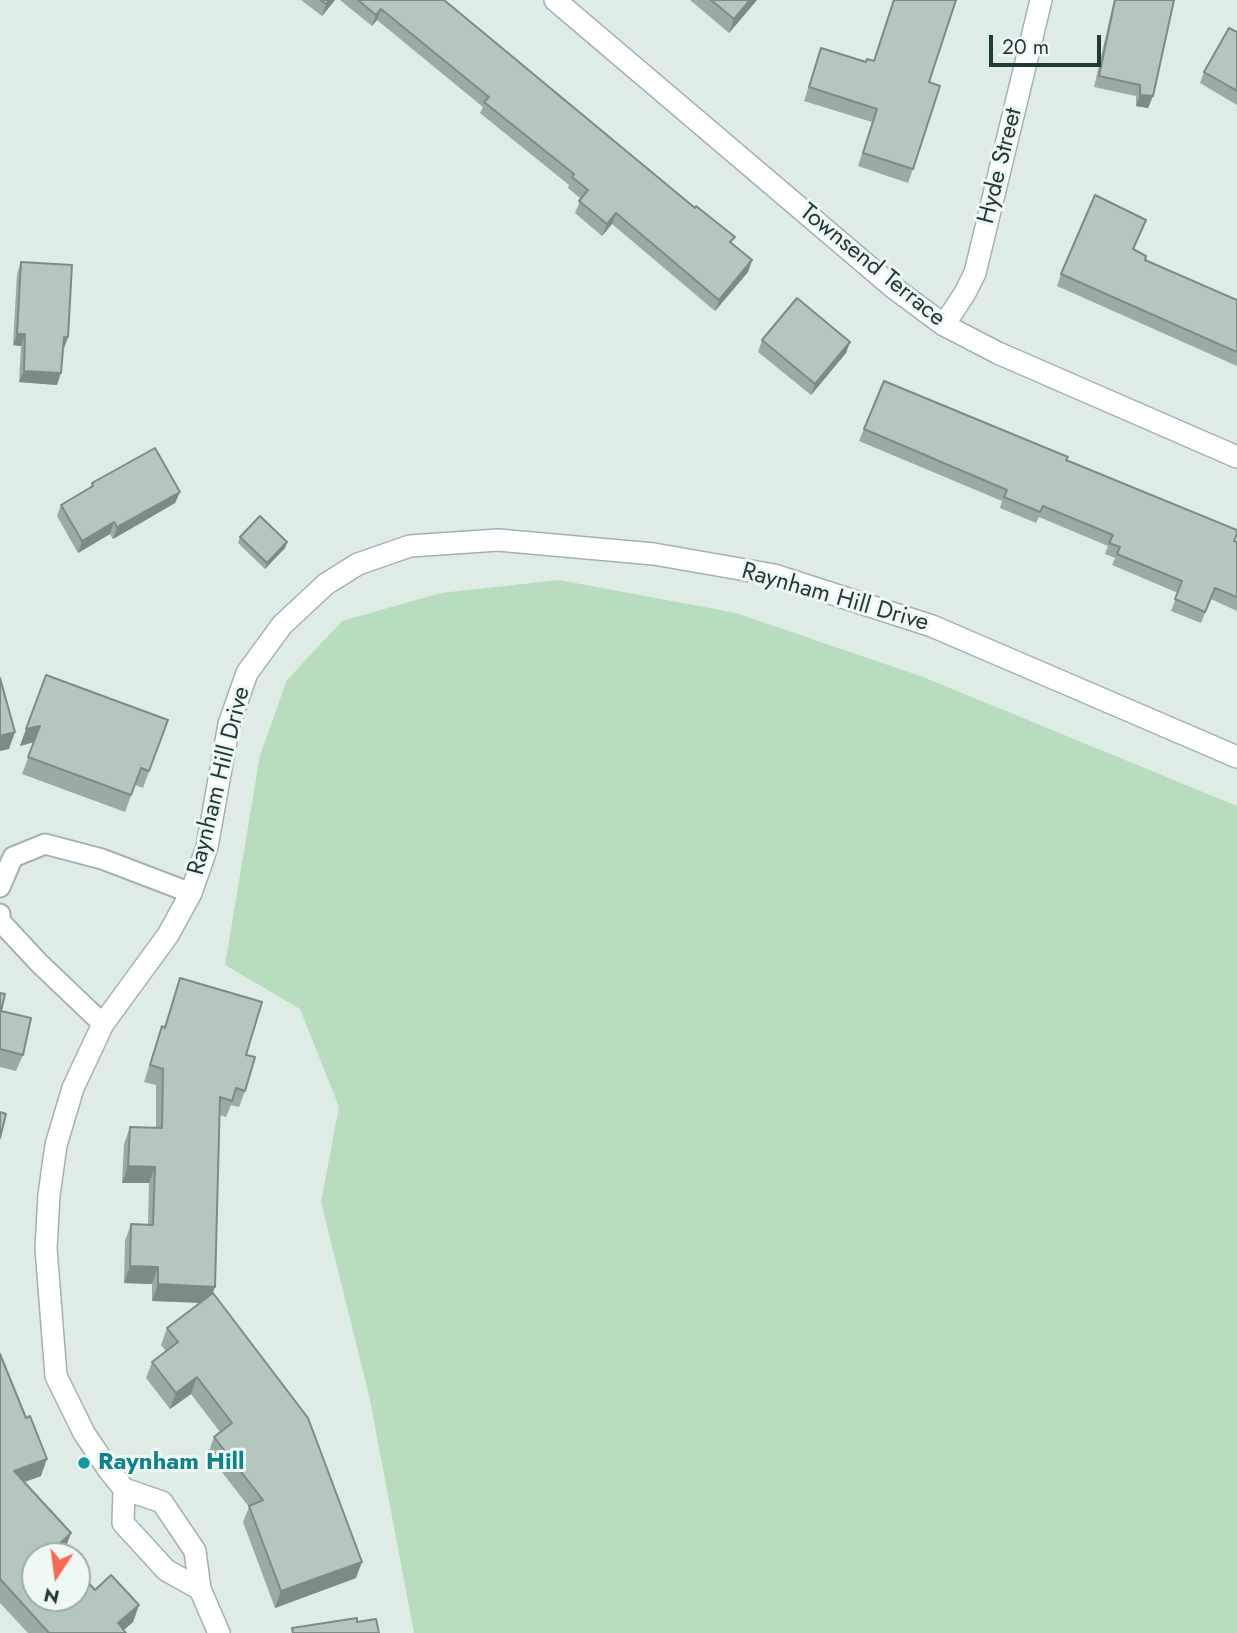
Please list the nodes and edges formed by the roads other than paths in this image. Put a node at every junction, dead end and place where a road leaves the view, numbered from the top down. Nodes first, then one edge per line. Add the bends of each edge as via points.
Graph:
1 (555, 0) edge
2 (1041, 0) edge
3 (944, 325) junction
4 (1237, 457) edge
5 (1237, 757) edge
6 (0, 887) edge
7 (191, 893) junction
8 (0, 914) edge
9 (103, 1024) junction
10 (124, 1489) junction
11 (200, 1589) junction
12 (219, 1633) edge

1 - 3 street, Townsend Terrace
2 - 3 street, Hyde Street via 975,273
3 - 4 street, Townsend Terrace
5 - 7 street, Raynham Hill Drive via 932,626 774,575 654,554 564,545 498,540 410,547 358,564 326,584 282,625 247,673 229,724 206,847
6 - 7 lane via 13,857 44,844 102,859
7 - 9 street, Raynham Hill Drive via 168,935
8 - 9 lane via 0,920 39,962
9 - 10 street, Raynham Hill Drive via 73,1088 55,1145 46,1248 56,1376 84,1433
10 - 11 street via 123,1523 166,1570
10 - 11 street via 162,1502 195,1551
11 - 12 street

